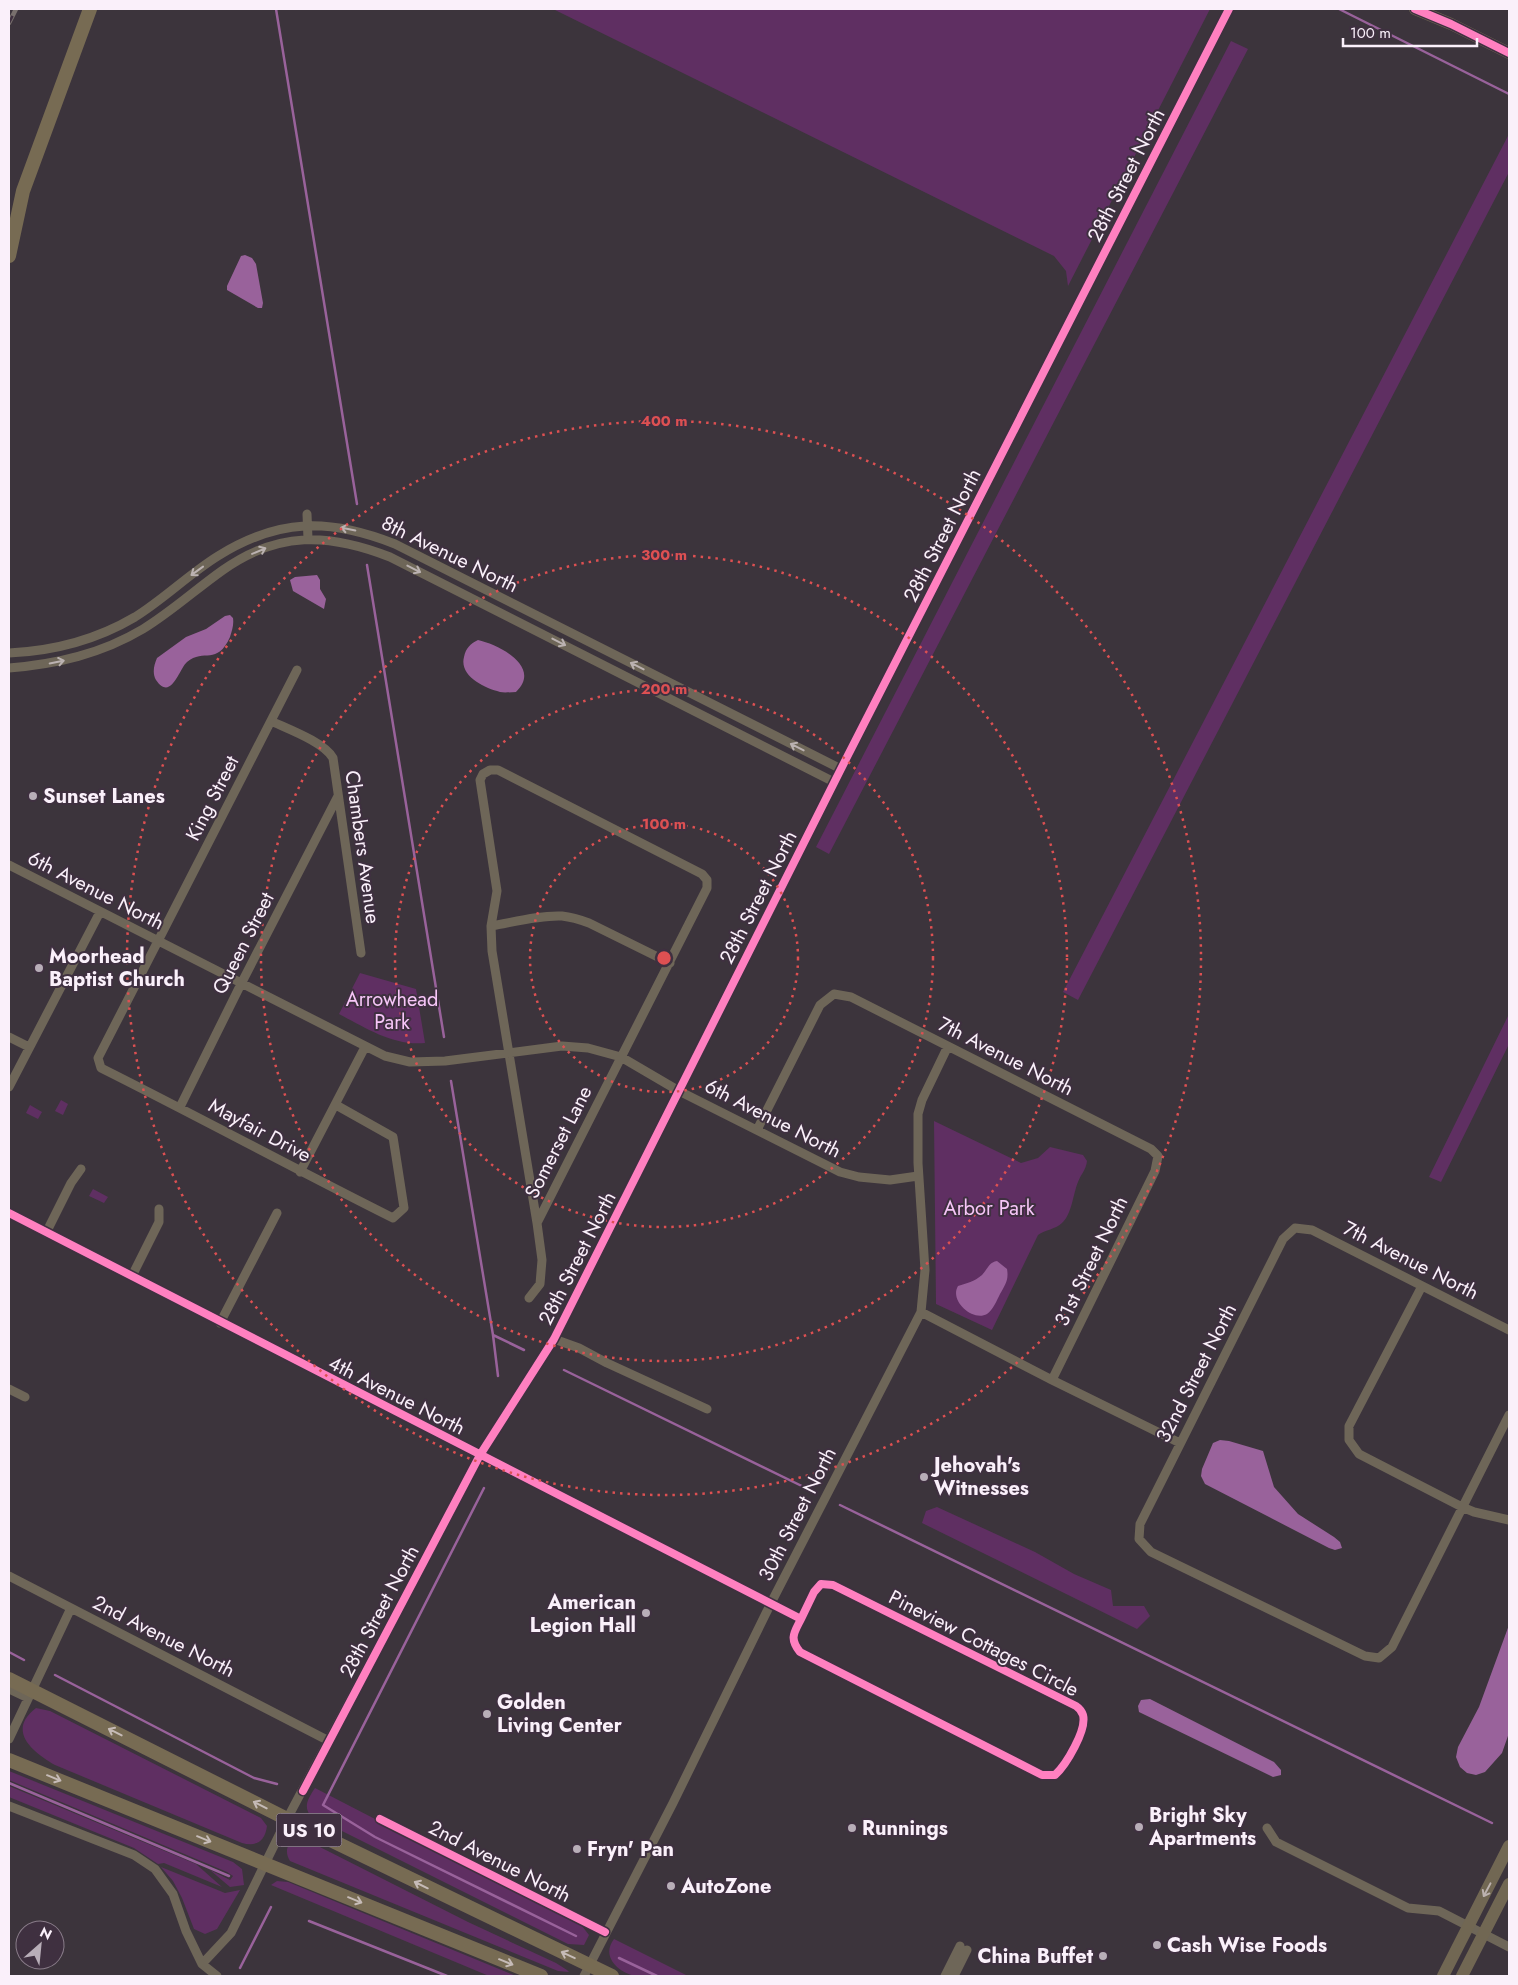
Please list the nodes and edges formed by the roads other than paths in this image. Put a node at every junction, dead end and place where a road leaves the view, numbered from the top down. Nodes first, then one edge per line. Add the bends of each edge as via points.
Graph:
1 (90, 9) edge
2 (1229, 9) edge
3 (1415, 9) edge
4 (1509, 52) edge
5 (9, 256) edge
6 (307, 514) dead end
7 (307, 524) junction
8 (308, 539) junction
9 (9, 653) edge
10 (9, 668) edge
11 (297, 670) dead end
12 (272, 721) junction
13 (841, 769) junction
14 (834, 782) junction
15 (338, 796) junction
16 (9, 866) edge
17 (100, 912) junction
18 (491, 926) junction
19 (158, 942) junction
20 (361, 953) dead end
21 (670, 964) junction
22 (241, 984) junction
23 (9, 1037) edge
24 (948, 1046) junction
25 (29, 1047) junction
26 (365, 1047) junction
27 (508, 1053) junction
28 (621, 1057) junction
29 (9, 1087) edge
30 (679, 1091) junction
31 (336, 1105) junction
32 (180, 1107) junction
33 (757, 1130) junction
34 (1158, 1156) joint
35 (81, 1169) dead end
36 (300, 1172) junction
37 (918, 1176) junction
38 (159, 1209) dead end
39 (9, 1213) edge
40 (277, 1213) dead end
41 (537, 1223) junction
42 (1295, 1228) joint
43 (46, 1233) junction
44 (132, 1276) junction
45 (1422, 1286) junction
46 (529, 1298) dead end
47 (921, 1312) junction
48 (220, 1323) junction
49 (1509, 1330) edge
50 (554, 1339) junction
51 (1052, 1380) junction
52 (9, 1389) edge
53 (25, 1397) dead end
54 (708, 1409) dead end
55 (1509, 1415) edge
56 (1180, 1443) junction
57 (480, 1456) junction
58 (1462, 1507) junction
59 (1509, 1520) edge
60 (9, 1576) edge
61 (770, 1604) junction
62 (71, 1608) junction
63 (801, 1618) junction
64 (9, 1679) edge
65 (9, 1689) edge
66 (30, 1694) junction
67 (9, 1739) edge
68 (329, 1741) junction
69 (9, 1760) edge
70 (9, 1806) edge
71 (380, 1818) dead end
72 (287, 1819) junction
73 (1267, 1828) dead end
74 (1509, 1846) edge
75 (264, 1864) junction
76 (1509, 1884) edge
77 (1468, 1926) junction
78 (605, 1932) junction
79 (1483, 1934) junction
80 (1509, 1947) edge
81 (202, 1964) junction
82 (587, 1971) edge
83 (217, 1976) edge
84 (541, 1976) edge
85 (612, 1976) edge
86 (945, 1976) edge
87 (954, 1976) edge
88 (1443, 1976) edge
89 (1462, 1976) edge

1 - 5 main road via 23,191
2 - 13 street, 28th Street North
3 - 4 main road
6 - 7 street
7 - 8 street
7 -> 9 street, 8th Avenue North via 270,531 218,556 136,616 109,631 58,648
13 -> 7 street, 8th Avenue North via 395,544 341,527
10 -> 8 street, 8th Avenue North via 60,662 115,644 144,628 225,568 250,554 274,545
8 -> 14 street, 8th Avenue North via 339,541 390,557
11 - 12 street, King Street
12 - 15 street, Chambers Avenue via 330,752
12 - 19 street, King Street
13 - 14 street, 28th Street North
14 - 30 street, 28th Street North
15 - 20 street, Chambers Avenue
15 - 22 street, Queen Street
16 - 17 street, 6th Avenue North
17 - 19 street, 6th Avenue North
17 - 25 street
18 - 21 street via 562,916 589,922
18 - 21 street, Somerset Lane via 497,891 480,780 490,770 498,770 702,874 708,888
18 - 27 street, Somerset Lane
19 - 22 street, 6th Avenue North
19 - 32 street, Mayfair Drive via 98,1058 101,1068
21 - 28 street, Somerset Lane
22 - 26 street, 6th Avenue North
22 - 32 street, Queen Street
23 - 25 street
24 - 33 street, 7th Avenue North via 852,997 834,994 820,1005
24 - 34 street, 7th Avenue North via 1151,1149
24 - 37 street, 30th Street North via 918,1114
25 - 29 street
26 - 27 street, 6th Avenue North via 384,1056 410,1062
26 - 31 street
27 - 28 street, 6th Avenue North via 562,1046 588,1048
27 - 41 street, Somerset Lane
28 - 30 street, 6th Avenue North
28 - 41 street, Somerset Lane
30 - 33 street, 6th Avenue North
30 - 50 street, 28th Street North
31 - 36 street
31 - 36 street, Mayfair Drive via 394,1137 404,1208 393,1218
32 - 36 street, Mayfair Drive
33 - 37 street, 6th Avenue North via 840,1172 890,1180
34 - 51 street, 31st Street North via 1155,1171
35 - 43 street
37 - 47 street, 30th Street North via 925,1270
38 - 44 street via 159,1222
39 - 43 street, 4th Avenue North
40 - 48 street
41 - 46 street via 542,1260 540,1284
42 - 45 street, 7th Avenue North via 1312,1230
42 - 56 street, 32nd Street North via 1283,1239
43 - 44 street, 4th Avenue North
44 - 48 street, 4th Avenue North
45 - 49 street, 7th Avenue North
45 - 58 street via 1349,1426 1349,1440 1359,1454
47 - 51 street
47 - 61 street, 30th Street North
48 - 57 street, 4th Avenue North
50 - 54 street
50 - 57 street, 28th Street North
51 - 56 street
52 - 53 street
55 - 58 street
56 - 58 street, 32nd Street North via 1140,1524 1139,1538 1151,1552 1365,1656 1379,1658 1392,1647
57 - 61 street, 4th Avenue North
57 - 68 street, 28th Street North
58 - 59 street
60 - 62 street, 2nd Avenue North
61 - 63 street
61 - 78 street, 30th Street North via 673,1803
62 - 66 street
62 - 68 street, 2nd Avenue North
63 - 63 street, Pineview Cottages Circle via 814,1592 822,1584 833,1585 1076,1706 1083,1714 1084,1726 1064,1768 1055,1775 1042,1775 800,1652 794,1644 793,1634
64 - 66 main road, US 10
65 - 66 street
66 - 67 street
72 -> 66 main road, US 10
68 - 72 street, 28th Street North
69 -> 75 main road, US 10
70 - 81 street via 134,1855 155,1869 173,1894
71 - 78 street, 2nd Avenue North
72 - 75 street, 28th Street North
82 -> 72 main road, US 10 via 475,1911
73 - 77 street via 1276,1842 1408,1908 1439,1911
74 -> 77 main road
75 - 81 street, 28th Street North via 231,1933
75 -> 84 main road, US 10
76 - 79 main road
77 - 79 street
77 - 88 main road
78 - 82 street, 30th Street North
79 - 80 street
79 - 89 main road
81 - 83 street
82 - 85 main road, US 10
86 - 87 street via 964,1948

